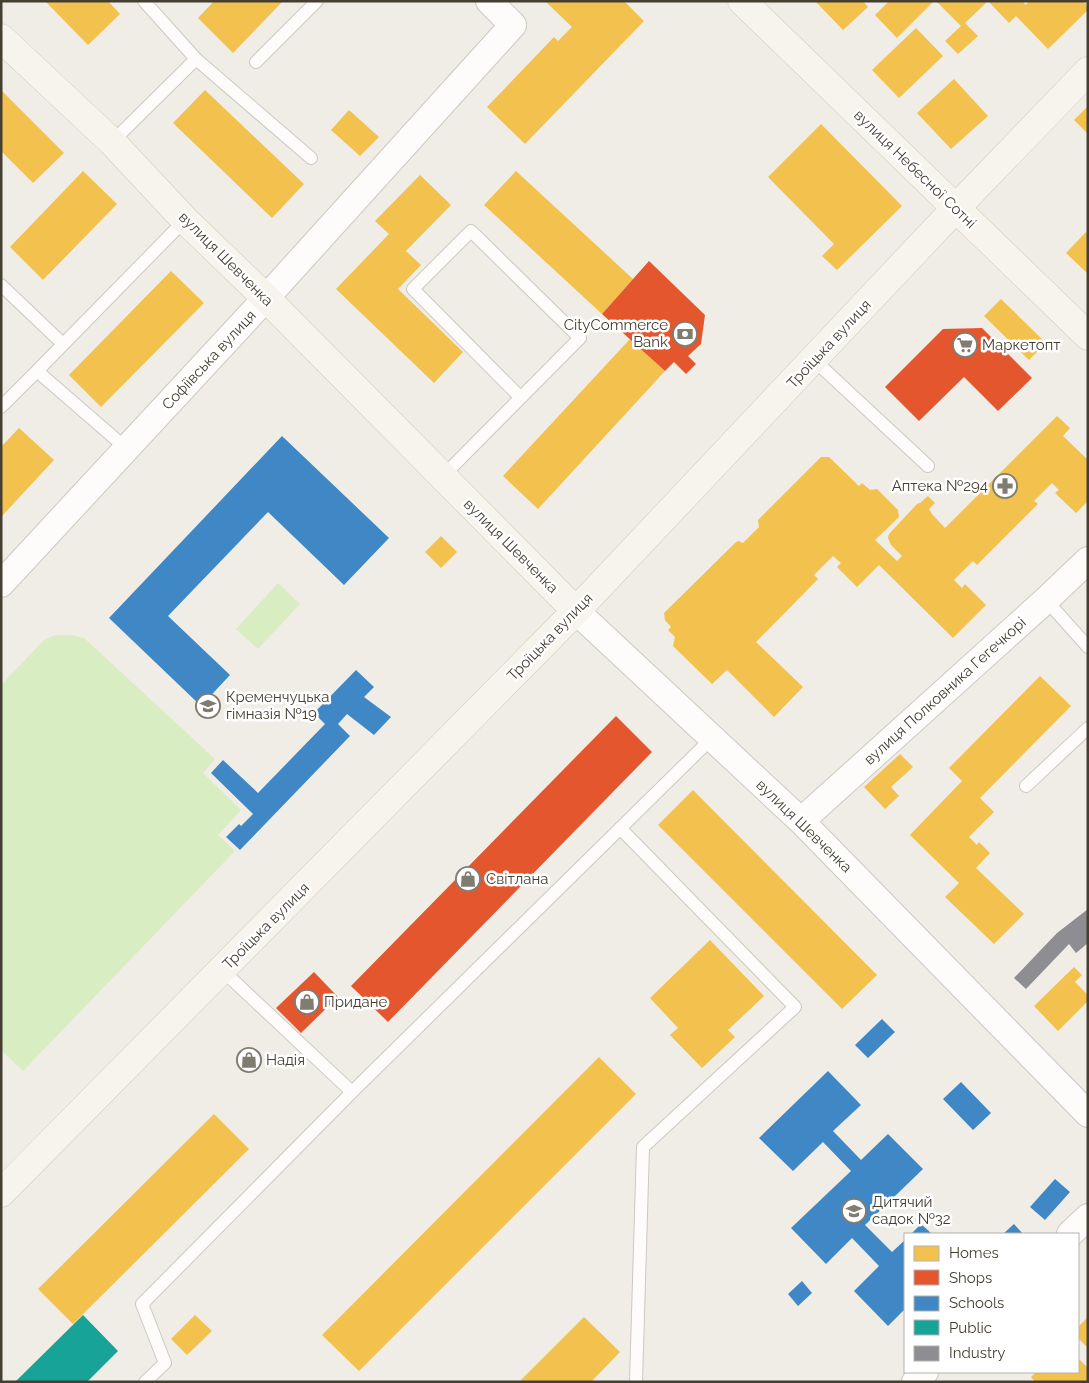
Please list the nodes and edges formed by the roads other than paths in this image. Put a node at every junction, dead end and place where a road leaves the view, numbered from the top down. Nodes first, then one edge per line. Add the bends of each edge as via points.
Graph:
1 (144, 1) edge
2 (316, 1) edge
3 (489, 1) edge
4 (742, 1) edge
5 (1, 38) edge
6 (196, 58) junction
7 (256, 62) dead end
8 (1088, 71) edge
9 (112, 142) junction
10 (311, 158) dead end
11 (955, 209) junction
12 (185, 220) junction
13 (1, 284) edge
14 (266, 298) junction
15 (1088, 336) edge
16 (63, 344) junction
17 (814, 360) junction
18 (37, 371) junction
19 (520, 397) junction
20 (1, 407) edge
21 (126, 448) junction
22 (928, 466) dead end
23 (442, 477) junction
24 (1085, 567) edge
25 (1, 584) edge
26 (1046, 600) junction
27 (576, 611) junction
28 (1088, 647) edge
29 (1088, 728) edge
30 (712, 738) junction
31 (1026, 786) dead end
32 (801, 821) junction
33 (620, 828) junction
34 (222, 970) junction
35 (352, 1092) junction
36 (1088, 1114) edge
37 (1, 1193) edge
38 (1088, 1217) edge
39 (1071, 1233) edge
40 (924, 1373) edge
41 (145, 1382) edge
42 (636, 1382) edge
43 (915, 1382) edge

1 - 6 lane
2 - 7 lane
3 - 14 street, Софіївська вулиця via 513,25
4 - 11 main road, вулиця Небесної Сотні
5 - 9 main road, вулиця Шевченка
6 - 9 lane
6 - 10 lane
8 - 11 main road, Троїцька вулиця
9 - 12 main road, вулиця Шевченка
11 - 15 main road, вулиця Небесної Сотні
11 - 17 main road, Троїцька вулиця
12 - 14 main road, вулиця Шевченка
12 - 16 lane
13 - 16 lane
14 - 21 street, Софіївська вулиця
14 - 23 main road, вулиця Шевченка
16 - 18 lane
17 - 22 lane
17 - 27 main road, Троїцька вулиця
18 - 20 lane
18 - 21 lane
19 - 19 lane via 580,338 471,230 413,289
19 - 23 lane
21 - 25 street, Софіївська вулиця
23 - 27 main road, вулиця Шевченка
24 - 26 street, вулиця Полковника Гегечкорі
26 - 28 lane
26 - 32 street, вулиця Полковника Гегечкорі
27 - 30 street, вулиця Шевченка
27 - 34 main road, Троїцька вулиця
29 - 31 lane
30 - 32 street, вулиця Шевченка
30 - 33 lane
32 - 36 street, вулиця Шевченка
33 - 35 lane
33 - 42 lane via 795,1007 643,1147
34 - 35 lane
34 - 37 main road, Троїцька вулиця
35 - 41 lane via 142,1304 165,1363
38 - 39 street
40 - 43 street

